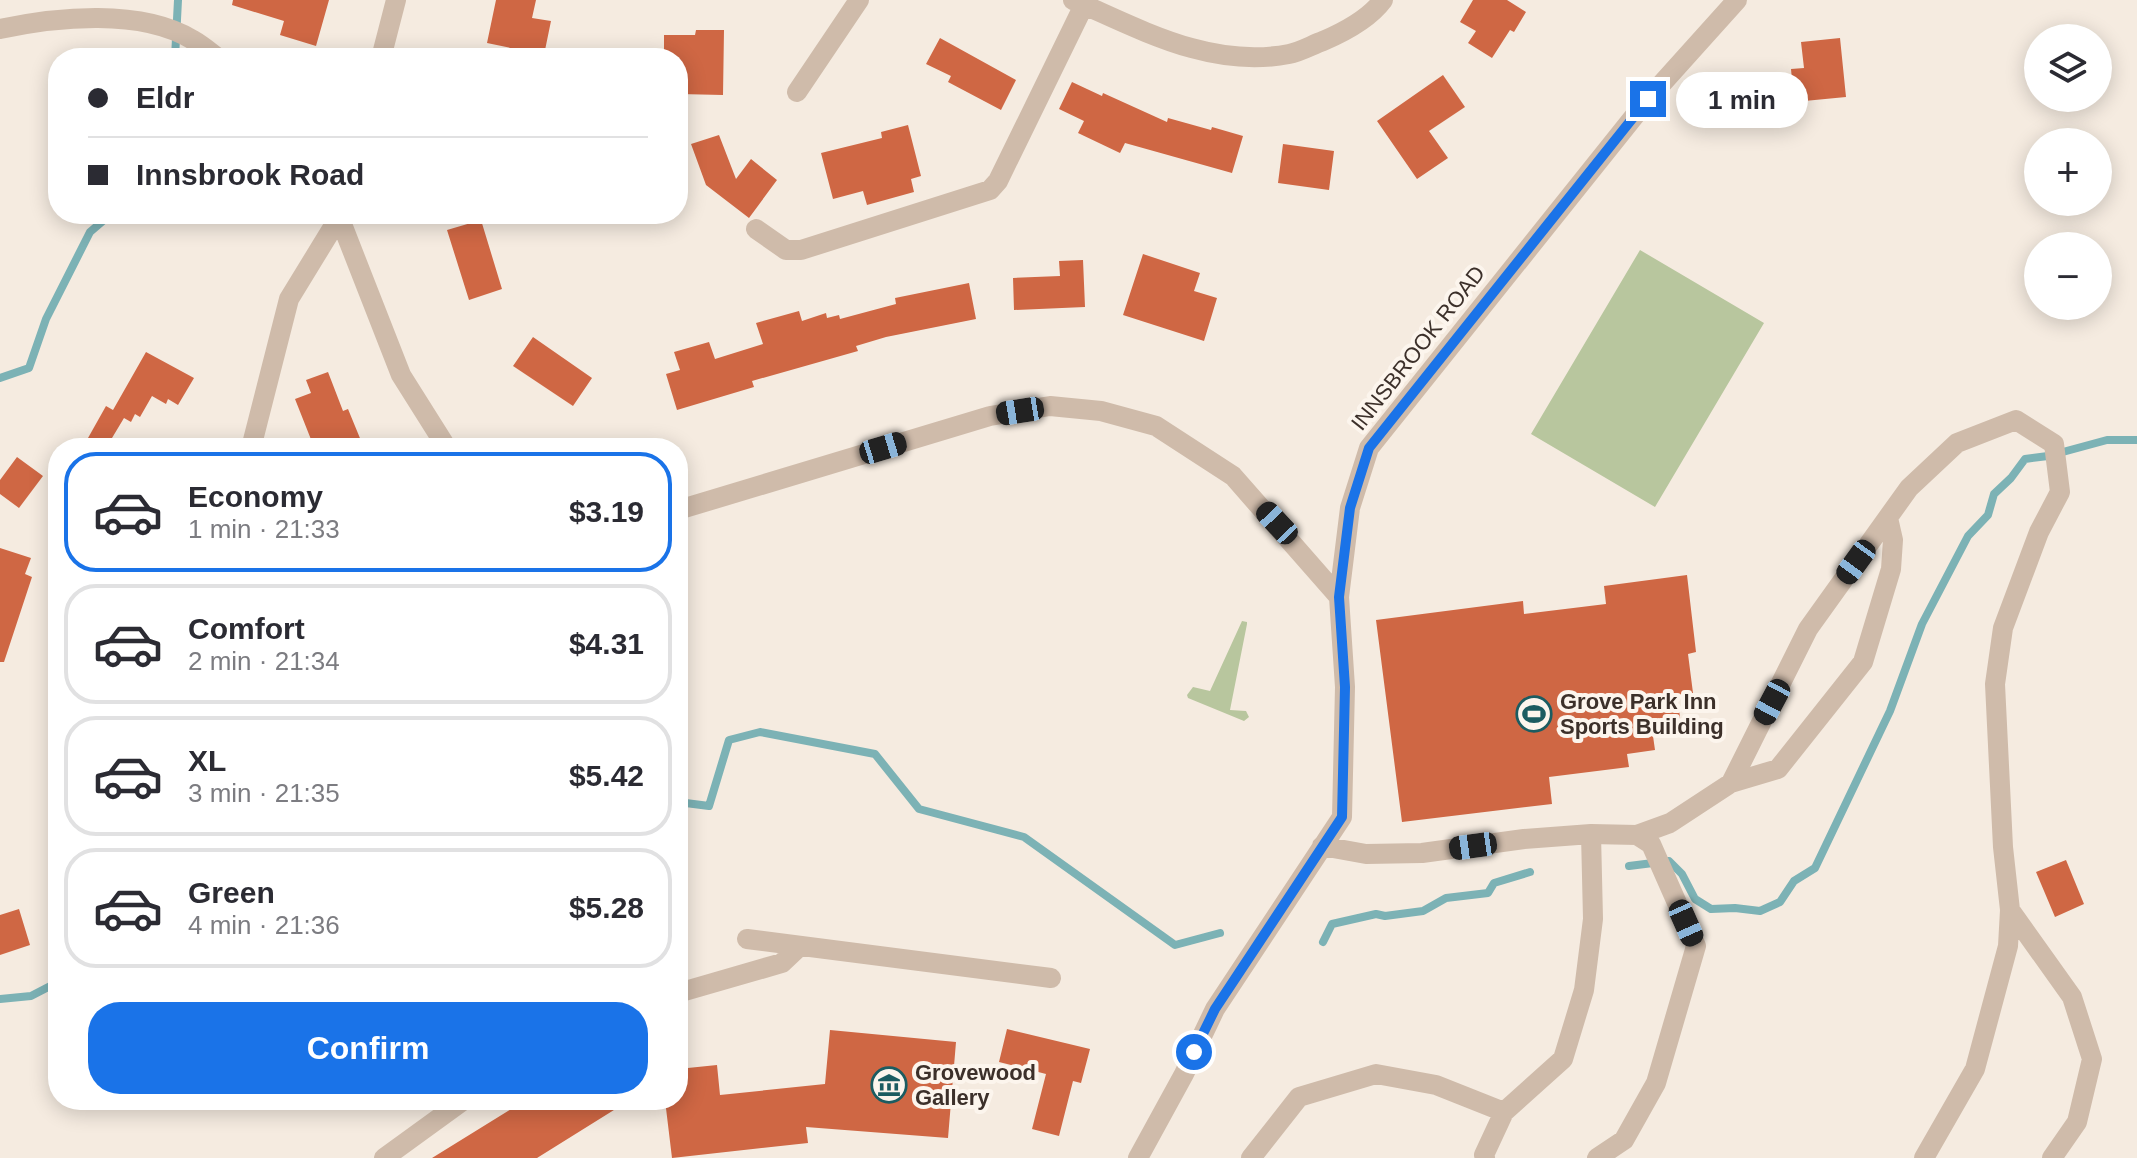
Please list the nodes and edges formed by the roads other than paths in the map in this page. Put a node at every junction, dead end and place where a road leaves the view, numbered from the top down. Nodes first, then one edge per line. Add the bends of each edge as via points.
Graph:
1 (396, 0) edge
2 (859, 0) edge
3 (1383, 0) edge
4 (1737, 0) edge
5 (1078, 2) edge
6 (0, 29) edge
7 (204, 48) edge
8 (384, 48) edge
9 (797, 92) dead end
10 (335, 224) edge
11 (343, 224) edge
12 (756, 229) dead end
13 (254, 438) edge
14 (441, 438) edge
15 (688, 507) edge
16 (1888, 518) junction
17 (1339, 597) junction
18 (1731, 783) junction
19 (1591, 834) junction
20 (1644, 840) junction
21 (1322, 846) junction
22 (2010, 910) junction
23 (747, 939) dead end
24 (800, 946) junction
25 (1051, 978) dead end
26 (688, 990) edge
27 (450, 1110) edge
28 (1504, 1112) junction
29 (384, 1158) edge
30 (1138, 1158) edge
31 (1251, 1158) edge
32 (1485, 1158) edge
33 (1597, 1158) edge
34 (1924, 1158) edge
35 (2052, 1158) edge

1 - 8 street
2 - 9 street
3 - 5 street via 1339,34 1292,53 1256,58 1218,56 1155,36
4 - 17 street, INNSBROOK ROAD via 1648,99 1369,448 1350,508
5 - 12 street via 990,190 801,250 786,250
6 - 7 street via 67,18 154,25
10 - 13 street via 289,299
11 - 14 street via 401,375
15 - 17 street via 990,416 1050,406 1101,411 1156,426 1233,476
16 - 18 street via 1808,629
16 - 18 street via 1891,569 1863,662 1778,769
16 - 22 street via 1909,488 1957,443 2016,420 2054,444 2060,492 2003,628 1995,684
17 - 21 street, INNSBROOK ROAD via 1345,687 1342,817
18 - 20 street
19 - 20 street
19 - 21 street via 1422,853 1366,854
19 - 28 street via 1593,919 1584,990 1563,1059
20 - 33 street via 1696,946 1656,1083 1624,1140
21 - 30 street, INNSBROOK ROAD via 1215,1009
22 - 34 street via 2008,946 1975,1069
22 - 35 street via 2072,997 2092,1059 2077,1122
23 - 24 street
24 - 25 street
24 - 26 street via 782,963
27 - 29 street
28 - 31 street via 1436,1085 1376,1074 1299,1097
28 - 32 street

